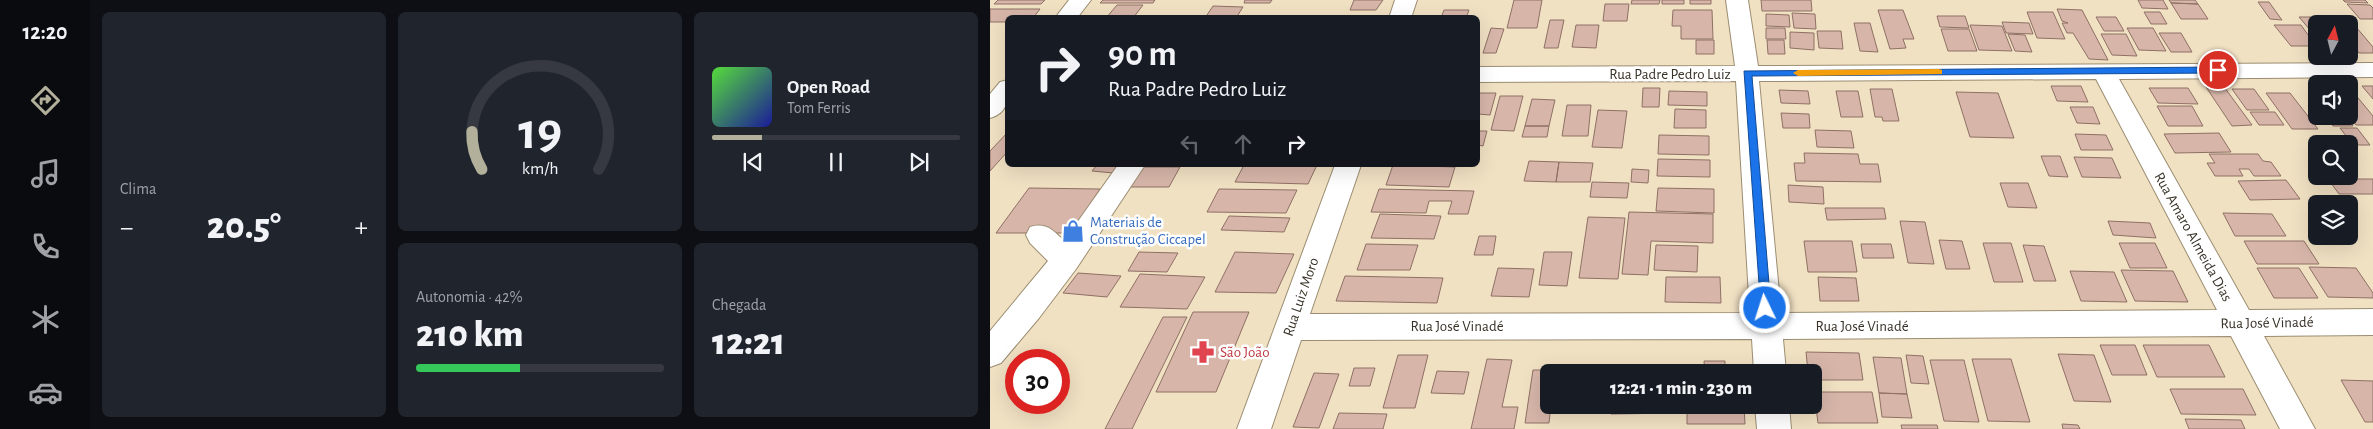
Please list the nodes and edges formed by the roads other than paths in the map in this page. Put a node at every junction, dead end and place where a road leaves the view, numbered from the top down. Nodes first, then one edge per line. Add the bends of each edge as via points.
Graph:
1 (1080, 0) edge
2 (1406, 0) edge
3 (1738, 0) edge
4 (1068, 15) edge
5 (1401, 15) edge
6 (2373, 70) edge
7 (2103, 71) junction
8 (1747, 73) junction
9 (1480, 75) edge
10 (1005, 92) edge
11 (990, 110) edge
12 (1131, 167) edge
13 (1347, 167) edge
14 (1040, 235) dead end
15 (1066, 261) junction
16 (2373, 322) edge
17 (2240, 323) junction
18 (1766, 326) junction
19 (1291, 327) junction
20 (990, 353) edge
21 (1769, 364) edge
22 (1773, 414) edge
23 (1254, 429) edge
24 (1774, 429) edge
25 (2298, 429) edge

1 - 4 street
2 - 5 street
3 - 8 street
6 - 7 street, Rua Padre Pedro Luiz
7 - 8 street, Rua Padre Pedro Luiz
7 - 17 street, Rua Amaro Almeida Dias
8 - 9 street, Rua Padre Pedro Luiz
8 - 18 street
10 - 11 street
12 - 15 street
13 - 19 street, Rua Luiz Moro
14 - 15 street
15 - 20 street
16 - 17 street, Rua José Vinadé
17 - 18 street, Rua José Vinadé
17 - 25 street, Rua Amaro Almeida Dias
18 - 19 street, Rua José Vinadé
18 - 21 street
19 - 23 street, Rua Luiz Moro
22 - 24 street

